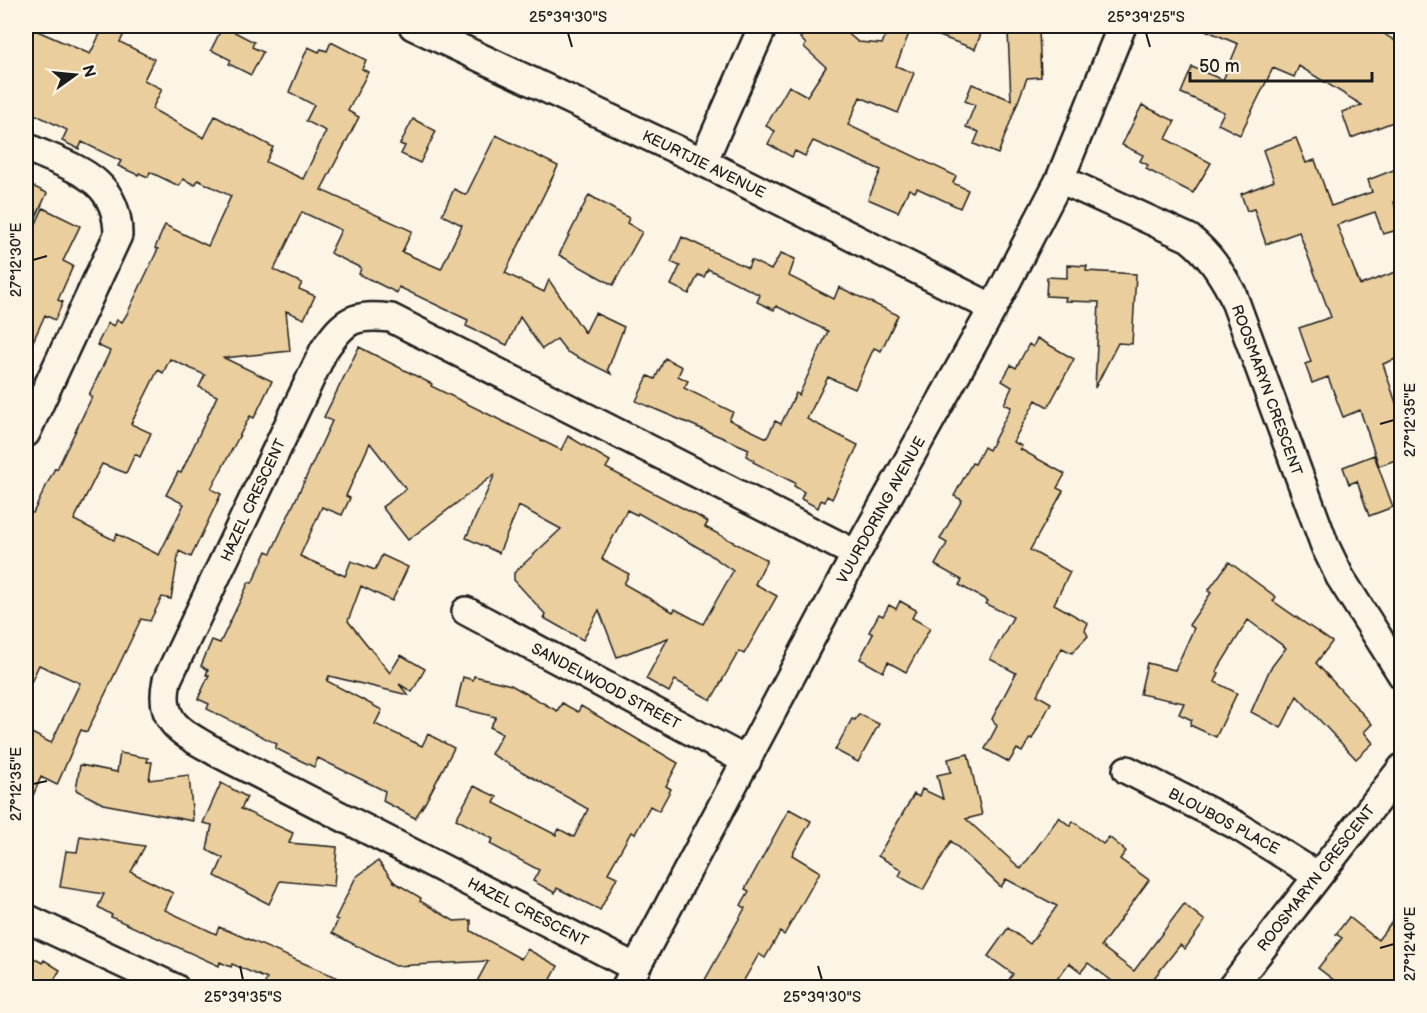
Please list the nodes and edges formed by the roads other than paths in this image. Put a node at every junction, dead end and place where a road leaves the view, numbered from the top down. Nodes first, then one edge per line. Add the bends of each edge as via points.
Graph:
1 (413, 26) edge
2 (763, 26) edge
3 (1122, 26) edge
4 (26, 147) edge
5 (703, 162) junction
6 (1060, 179) junction
7 (993, 308) junction
8 (26, 434) edge
9 (856, 554) junction
10 (466, 611) dead end
11 (1401, 675) edge
12 (747, 761) junction
13 (1401, 768) edge
14 (1127, 770) dead end
15 (1318, 876) junction
16 (26, 918) edge
17 (631, 978) edge
18 (175, 987) edge
19 (1231, 987) edge

1 - 5 street, KEURTJIE AVENUE
2 - 5 street
3 - 6 street, VUURDORING AVENUE
4 - 8 street via 102,184 111,196 118,219 118,235
5 - 7 street, KEURTJIE AVENUE
6 - 7 street, VUURDORING AVENUE
6 - 11 street, ROOSMARYN CRESCENT via 1189,238 1218,267 1232,293 1325,546 1340,578
7 - 9 street, VUURDORING AVENUE
9 - 12 street, VUURDORING AVENUE
9 - 17 street, HAZEL CRESCENT via 391,318 359,317 347,321 324,350 167,680 167,714 179,730 216,752
10 - 12 street, SANDELWOOD STREET
12 - 17 street, VUURDORING AVENUE
13 - 15 street, ROOSMARYN CRESCENT
14 - 15 street, BLOUBOS PLACE via 1246,830
15 - 19 street, ROOSMARYN CRESCENT
16 - 18 street

